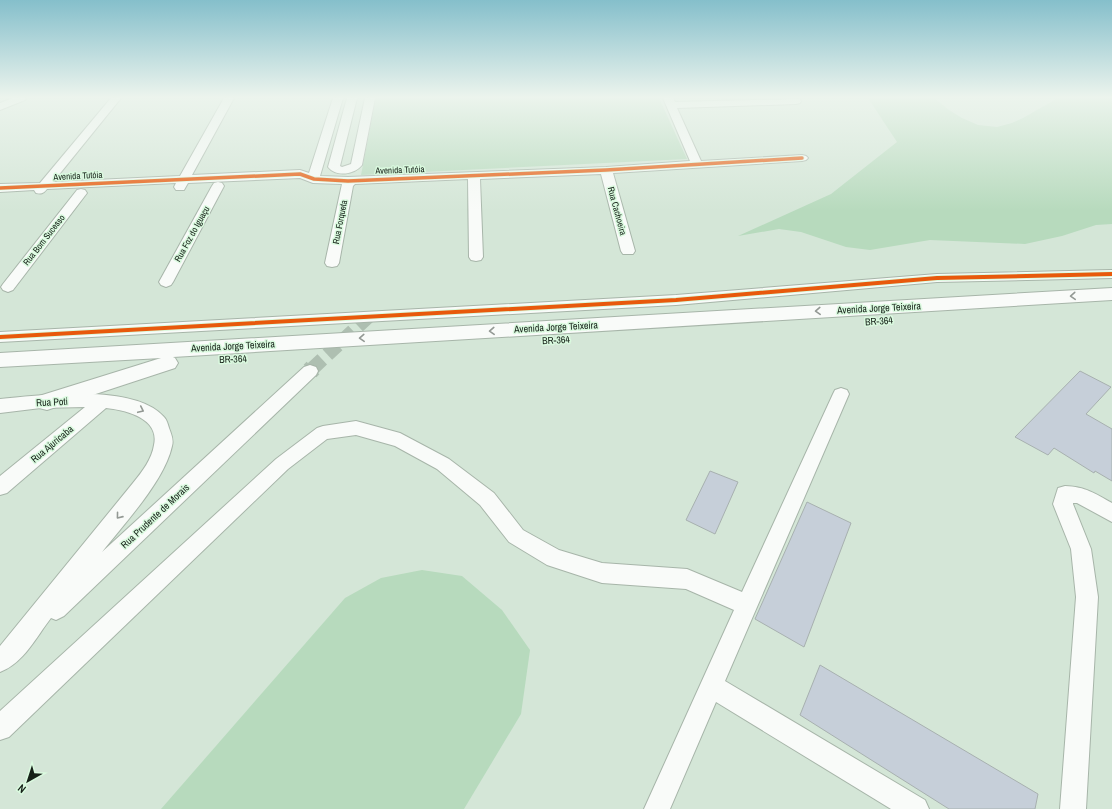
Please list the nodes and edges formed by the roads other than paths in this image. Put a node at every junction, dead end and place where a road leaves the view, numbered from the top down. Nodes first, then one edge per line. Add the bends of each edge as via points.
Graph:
1 (85, 136) edge
2 (208, 136) edge
3 (327, 136) edge
4 (342, 136) edge
5 (362, 136) edge
6 (685, 136) edge
7 (361, 139) junction
8 (339, 146) junction
9 (324, 147) junction
10 (358, 152) junction
11 (802, 158) dead end
12 (697, 164) junction
13 (606, 170) junction
14 (474, 175) junction
15 (313, 179) junction
16 (350, 182) junction
17 (181, 184) junction
18 (218, 186) junction
19 (0, 188) edge
20 (40, 190) junction
21 (81, 193) junction
22 (0, 197) edge
23 (628, 251) dead end
24 (476, 257) dead end
25 (332, 263) dead end
26 (1112, 274) edge
27 (166, 282) dead end
28 (8, 287) dead end
29 (1112, 294) edge
30 (1112, 306) edge
31 (0, 337) edge
32 (0, 347) edge
33 (123, 353) junction
34 (0, 360) edge
35 (168, 363) junction
36 (0, 372) edge
37 (310, 372) tunnel mouth
38 (841, 394) dead end
39 (104, 400) junction
40 (47, 402) junction
41 (0, 406) edge
42 (0, 487) edge
43 (1112, 513) edge
44 (747, 605) junction
45 (7, 655) edge
46 (711, 686) junction
47 (0, 728) edge
48 (657, 809) edge
49 (916, 809) edge
50 (1072, 809) edge

1 - 20 street
2 - 17 street
3 - 9 street
4 - 8 street
5 - 7 street
6 - 12 street
7 - 8 street via 352,138
7 - 10 street
8 - 9 street
8 - 10 street via 348,155
8 - 10 street via 334,167 337,170 355,167
9 - 15 street
11 - 12 street, Avenida Tutóia
12 - 13 street, Avenida Tutóia
13 - 14 street, Avenida Tutóia
13 - 23 street, Rua Cachoeira
14 - 16 street, Avenida Tutóia
14 - 24 street
15 - 16 street, Avenida Tutóia
15 - 17 street, Avenida Tutóia via 300,174
15 - 18 street, Avenida Tutóia via 298,184
16 - 25 street, Rua Forqueta via 347,186
17 - 18 street, Avenida Tutóia
17 - 20 street, Avenida Tutóia
17 - 21 street, Avenida Tutóia
18 - 27 street, Rua Foz do Iguaçu
19 - 20 street, Avenida Tutóia
20 - 21 street, Avenida Tutóia
20 - 22 street, Avenida Tutóia
21 - 28 street, Rua Bom Sucesso
26 - 31 street via 937,278 676,300
29 -> 33 highway, Avenida Jorge Teixeira / BR-364
30 - 35 highway, BR-364 / BR-364
32 - 33 highway
33 - 34 highway, Avenida Jorge Teixeira / BR-364
35 - 36 highway, BR-364 / BR-364
35 - 40 highway
37 - 45 street, Rua Prudente de Morais
38 - 44 street
39 - 40 street, Rua Poti
39 - 42 street, Rua Ajuricaba
39 -> 45 street, Rua Poti via 135,407 152,417 162,428 164,442 154,468 140,489
40 - 41 street, Rua Poti
43 - 50 street via 1080,495 1065,494 1063,504 1080,550 1087,597
44 - 46 street
44 - 47 street via 687,578 602,573 554,558 516,536 487,499 437,461 400,440 356,428 323,433 282,464
46 - 48 street
46 - 49 street

